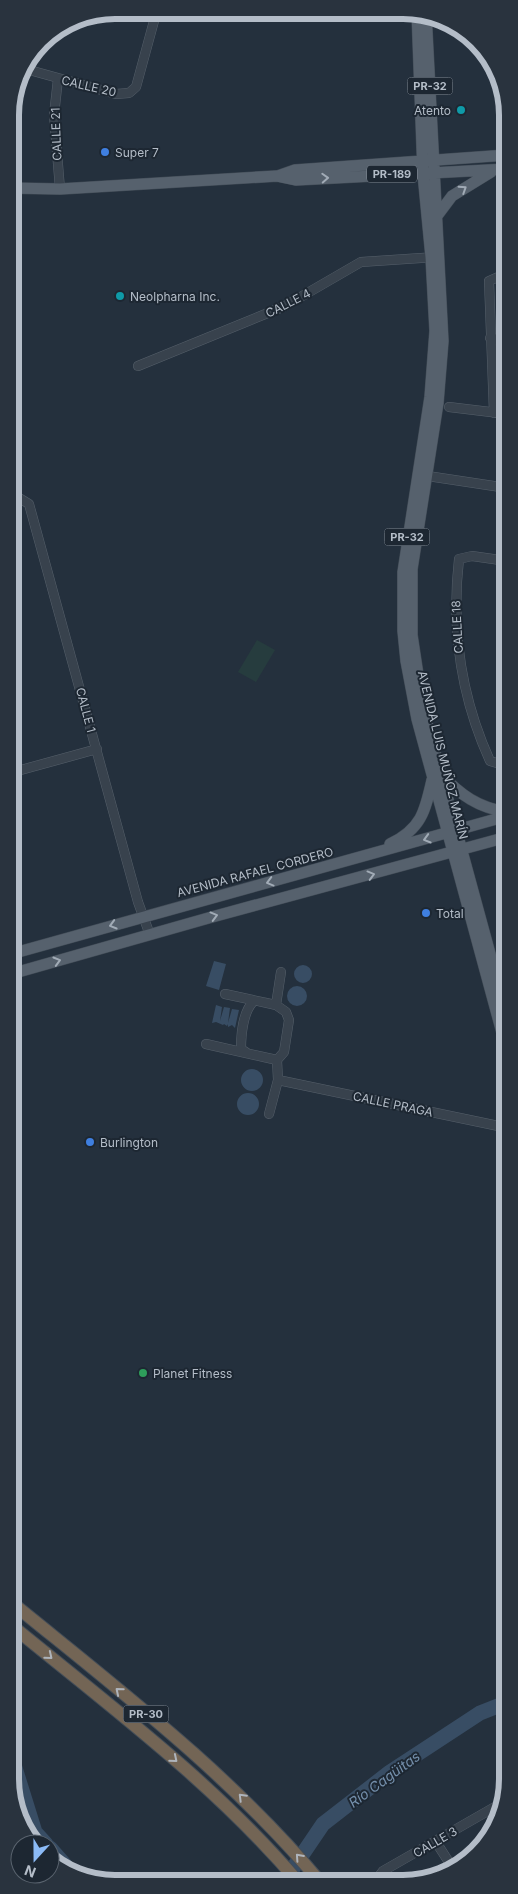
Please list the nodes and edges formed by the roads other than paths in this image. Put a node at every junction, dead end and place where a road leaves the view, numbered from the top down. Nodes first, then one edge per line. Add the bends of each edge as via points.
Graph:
1 (155, 19) edge
2 (418, 20) edge
3 (426, 22) edge
4 (30, 70) edge
5 (58, 78) junction
6 (428, 136) junction
7 (499, 155) edge
8 (470, 157) junction
9 (428, 160) junction
10 (386, 163) junction
11 (499, 170) edge
12 (499, 171) edge
13 (435, 173) junction
14 (393, 174) junction
15 (423, 174) junction
16 (277, 176) junction
17 (19, 188) edge
18 (60, 189) junction
19 (427, 198) junction
20 (437, 216) junction
21 (435, 257) junction
22 (499, 277) edge
23 (490, 338) junction
24 (499, 340) edge
25 (138, 366) dead end
26 (449, 407) dead end
27 (494, 412) junction
28 (499, 413) edge
29 (422, 476) junction
30 (499, 487) edge
31 (19, 498) edge
32 (499, 560) edge
33 (96, 749) junction
34 (499, 764) edge
35 (19, 770) edge
36 (437, 776) junction
37 (499, 810) edge
38 (499, 818) edge
39 (451, 832) junction
40 (499, 839) edge
41 (457, 852) junction
42 (362, 858) junction
43 (143, 916) junction
44 (150, 935) junction
45 (19, 952) edge
46 (19, 972) edge
47 (281, 972) dead end
48 (499, 987) edge
49 (225, 994) dead end
50 (254, 1001) junction
51 (276, 1004) junction
52 (499, 1016) edge
53 (206, 1044) dead end
54 (247, 1053) junction
55 (277, 1060) junction
56 (278, 1080) junction
57 (269, 1114) dead end
58 (499, 1126) edge
59 (19, 1609) edge
60 (19, 1632) edge
61 (495, 1807) edge
62 (436, 1842) junction
63 (449, 1863) edge
64 (292, 1875) edge
65 (314, 1875) edge
66 (380, 1875) edge

1 - 5 street, CALLE 20 via 136,87 128,93 116,94
2 - 6 main road, AVENIDA LUIS MUÑOZ MARÍN / PR-32
3 - 6 main road, AVENIDA LUIS MUÑOZ MARÍN / PR-32
4 - 5 street, CALLE 20
5 - 18 street, CALLE 21 via 54,115
6 - 8 main road via 442,150
6 - 9 main road, AVENIDA LUIS MUÑOZ MARÍN / PR-32
6 - 10 main road via 409,154
7 - 8 main road, PR-189
8 - 9 main road, PR-189
9 - 10 main road, PR-189
9 - 13 main road, AVENIDA LUIS MUÑOZ MARÍN / PR-32
9 - 15 main road, AVENIDA LUIS MUÑOZ MARÍN / PR-32
10 - 16 main road, PR-189 via 294,170
11 - 13 main road, PR-189
20 -> 12 main road via 452,196
13 - 15 main road, PR-189
13 - 20 main road, AVENIDA LUIS MUÑOZ MARÍN / PR-32
14 - 15 main road, PR-189
16 -> 14 main road, PR-189 via 296,180
14 - 19 main road via 416,183
15 - 19 main road, AVENIDA LUIS MUÑOZ MARÍN / PR-32
16 - 18 main road, PR-189
17 - 18 main road, PR-189
19 - 21 main road, AVENIDA LUIS MUÑOZ MARÍN / PR-32
20 - 21 main road, AVENIDA LUIS MUÑOZ MARÍN / PR-32
21 - 25 street, CALLE 4 via 361,262 286,306
21 - 29 main road, AVENIDA LUIS MUÑOZ MARÍN / PR-32 via 443,324 442,359 438,403
22 - 23 street via 489,281
23 - 24 street
23 - 27 street
26 - 27 street
27 - 28 street
29 - 30 street
29 - 36 main road, AVENIDA LUIS MUÑOZ MARÍN / PR-32 via 412,569 411,618 420,693
31 - 33 street, CALLE 1 via 29,504
32 - 34 street, CALLE 18 via 472,556 459,559 455,596 459,662 481,742 490,761
33 - 35 street
33 - 43 street, CALLE 1
36 - 37 main road via 466,798
36 - 39 main road, AVENIDA LUIS MUÑOZ MARÍN / PR-32
36 - 42 main road via 416,825 402,838
38 - 39 main road, AVENIDA RAFAEL CORDERO
39 - 41 main road, AVENIDA LUIS MUÑOZ MARÍN / PR-32
39 -> 42 main road, AVENIDA RAFAEL CORDERO
40 - 41 main road
44 -> 41 main road
41 - 48 main road, AVENIDA LUIS MUÑOZ MARÍN / PR-32
41 - 52 main road, AVENIDA LUIS MUÑOZ MARÍN / PR-32
42 -> 43 main road, AVENIDA RAFAEL CORDERO
43 - 44 street, CALLE 1
43 -> 45 main road, AVENIDA RAFAEL CORDERO
46 -> 44 main road
47 - 51 street
49 - 50 street
50 - 51 street
50 - 54 street via 248,1006 241,1040 242,1049
51 - 55 street via 286,1012 289,1020 284,1052
53 - 54 street
54 - 55 street
55 - 56 street
56 - 57 street
56 - 58 street, CALLE PRAGA
65 -> 59 highway, PR-30 via 276,1832 202,1760
60 -> 64 highway, PR-30 via 196,1777
61 - 62 street, CALLE 3
62 - 63 street
62 - 66 street, CALLE 3

